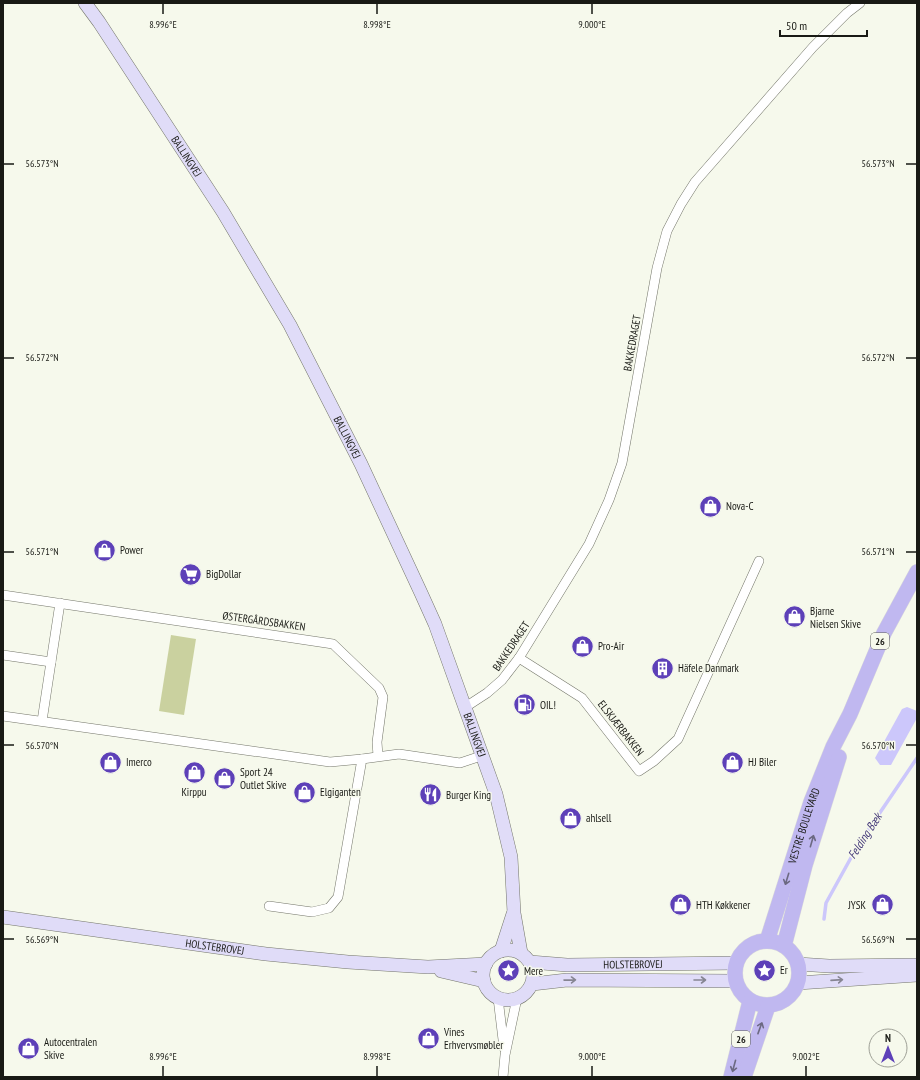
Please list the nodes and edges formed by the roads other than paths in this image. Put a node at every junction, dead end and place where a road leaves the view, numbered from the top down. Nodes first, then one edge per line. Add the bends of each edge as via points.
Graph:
1 (85, 3) edge
2 (860, 3) edge
3 (759, 561) dead end
4 (917, 572) edge
5 (3, 594) edge
6 (60, 603) junction
7 (3, 655) edge
8 (519, 658) junction
9 (51, 662) junction
10 (464, 708) junction
11 (850, 714) junction
12 (3, 716) edge
13 (42, 721) junction
14 (378, 756) junction
15 (481, 756) junction
16 (362, 760) junction
17 (269, 906) dead end
18 (514, 913) junction
19 (3, 917) edge
20 (767, 941) junction
21 (784, 946) junction
22 (501, 951) junction
23 (525, 957) junction
24 (736, 963) junction
25 (486, 964) junction
26 (798, 964) junction
27 (917, 965) edge
28 (428, 967) junction
29 (917, 975) edge
30 (484, 981) junction
31 (735, 981) junction
32 (798, 982) junction
33 (532, 984) junction
34 (498, 998) junction
35 (517, 998) junction
36 (750, 1001) junction
37 (768, 1006) junction
38 (505, 1055) junction
39 (503, 1077) edge
40 (731, 1077) edge
41 (744, 1077) edge

1 - 10 main road, BALLINGVEJ via 223,212 290,325 361,464 421,593 435,624
2 - 8 street, BAKKEDRAGET via 813,47 696,182 667,230 657,268 627,440 617,478 589,544
3 - 8 street, ELSKJÆRBAKKEN via 678,739 654,761 639,770 582,698
4 - 11 main road, VESTRE BOULEVARD / 26 via 884,633
5 - 6 street, ØSTERGÅRDSBAKKEN
6 - 9 street
6 - 14 street, ØSTERGÅRDSBAKKEN via 333,644 379,688 383,697 377,742
7 - 9 street
8 - 10 street, BAKKEDRAGET via 497,684
9 - 13 street
10 - 15 main road, BALLINGVEJ
11 -> 20 main road, VESTRE BOULEVARD / 26 via 833,747 811,802
21 -> 11 main road, VESTRE BOULEVARD / 26
12 - 13 street
13 - 16 street via 330,762
14 - 15 street via 399,754 460,763
14 - 16 street
15 - 18 main road, BALLINGVEJ via 496,794 509,845
16 - 17 street via 338,897 329,908 312,912
18 - 22 main road, BALLINGVEJ
18 - 23 main road, BALLINGVEJ
19 - 28 main road, HOLSTEBROVEJ via 266,954
20 - 21 main road
20 - 24 main road via 757,942 748,947
21 - 26 main road
22 - 23 main road via 508,950
22 - 25 main road
23 - 24 main road, HOLSTEBROVEJ via 567,965
23 - 33 main road via 533,973
24 - 31 main road
25 - 28 main road, HOLSTEBROVEJ
25 - 30 main road
26 - 27 main road
26 - 32 main road
28 - 30 main road, HOLSTEBROVEJ
32 -> 29 main road
30 - 34 main road via 487,988
33 -> 31 main road, HOLSTEBROVEJ via 567,980
31 - 36 main road via 743,996
32 - 37 main road via 794,992 787,999
33 - 35 main road via 526,993
34 - 35 main road
34 - 38 street
35 - 38 street
36 - 37 main road
36 -> 40 main road, 26
41 -> 37 main road, 26
38 - 39 street

